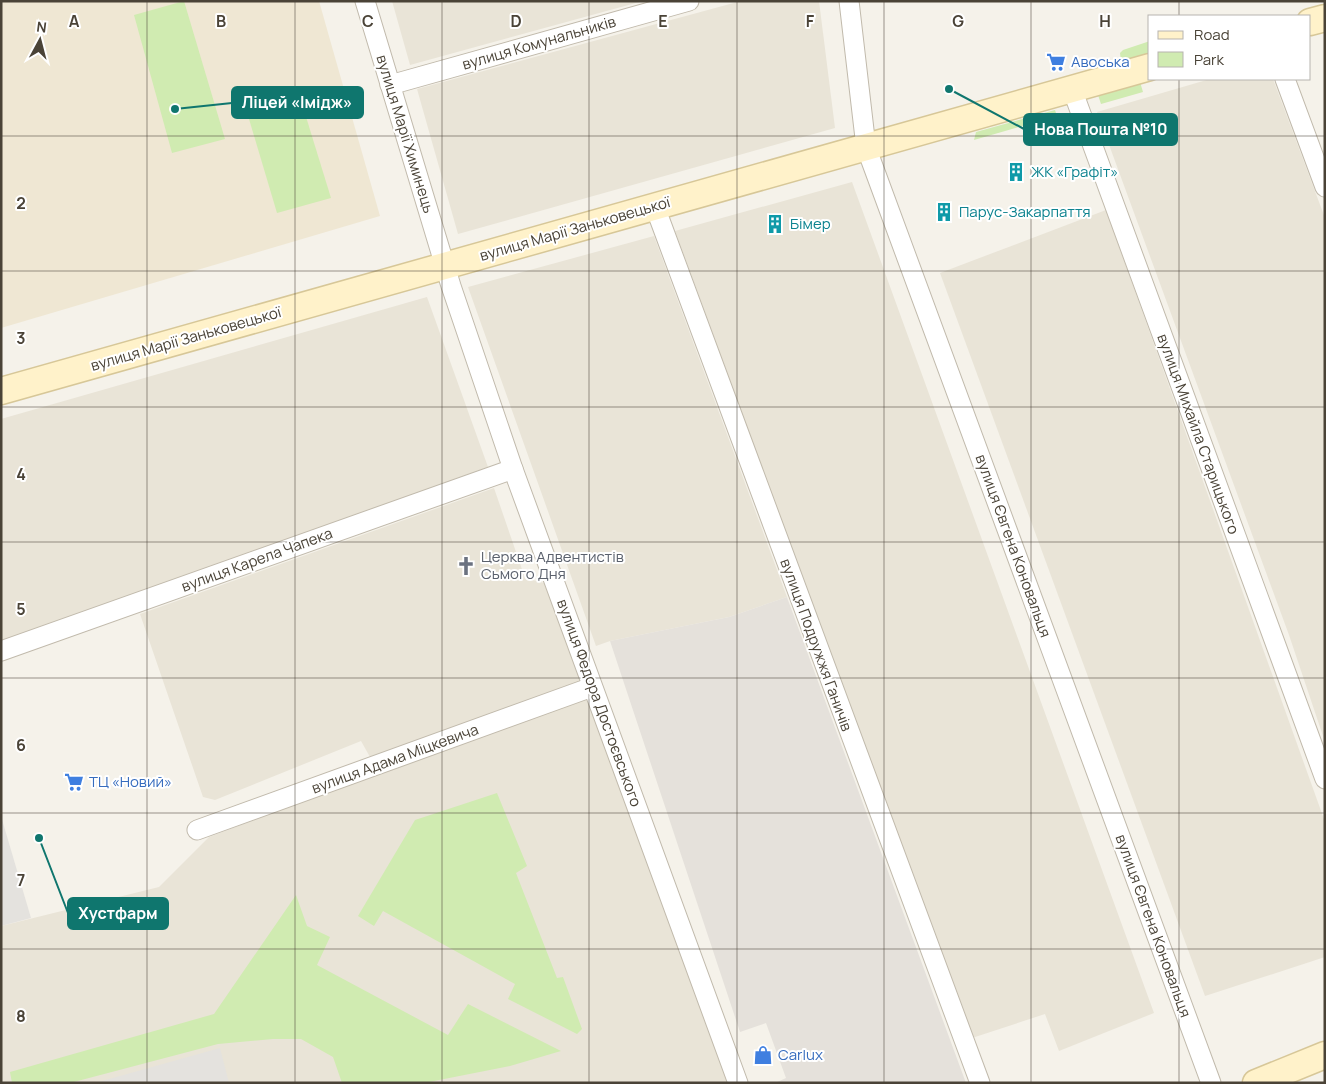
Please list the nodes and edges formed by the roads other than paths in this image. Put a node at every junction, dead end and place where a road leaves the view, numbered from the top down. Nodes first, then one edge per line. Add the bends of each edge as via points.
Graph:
1 (365, 1) edge
2 (689, 1) edge
3 (849, 1) edge
4 (1325, 18) edge
5 (1311, 22) edge
6 (1148, 68) edge
7 (1285, 80) edge
8 (390, 85) junction
9 (1072, 89) junction
10 (866, 147) junction
11 (1325, 187) edge
12 (655, 207) junction
13 (444, 266) junction
14 (1, 391) edge
15 (513, 469) junction
16 (1, 651) edge
17 (592, 687) junction
18 (1325, 779) edge
19 (198, 830) dead end
20 (1325, 1055) edge
21 (738, 1083) edge
22 (980, 1083) edge
23 (1211, 1083) edge
24 (1256, 1083) edge

1 - 8 street, вулиця Марії Химинець
2 - 8 street, вулиця Комунальників
3 - 10 street, вулиця Євгена Коновальця
4 - 5 street
6 - 9 street, вулиця Марії Заньковецької
7 - 11 street
8 - 13 street, вулиця Марії Химинець
9 - 10 street, вулиця Марії Заньковецької
9 - 18 street, вулиця Михайла Старицького
10 - 12 street, вулиця Марії Заньковецької
10 - 23 street, вулиця Євгена Коновальця
12 - 13 street, вулиця Марії Заньковецької
12 - 22 street, вулиця Подружжя Ганичів
13 - 14 street, вулиця Марії Заньковецької
13 - 15 street, вулиця Федора Достоєвського
15 - 16 street, вулиця Карела Чапека
15 - 17 street, вулиця Федора Достоєвського
17 - 19 street, вулиця Адама Міцкевича
17 - 21 street, вулиця Федора Достоєвського
20 - 24 street

